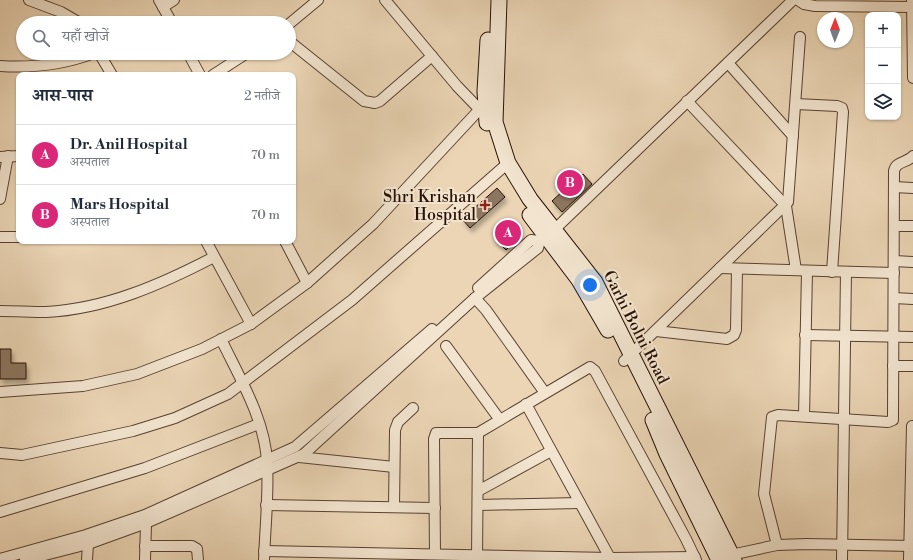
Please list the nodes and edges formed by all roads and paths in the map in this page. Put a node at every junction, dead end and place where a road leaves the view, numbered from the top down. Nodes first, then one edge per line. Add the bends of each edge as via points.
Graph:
1 (29, 0) edge
2 (174, 0) edge
3 (318, 0) edge
4 (386, 0) edge
5 (490, 0) edge
6 (499, 0) edge
7 (793, 0) edge
8 (798, 0) edge
9 (161, 4) edge
10 (912, 4) edge
11 (68, 16) edge
12 (168, 16) edge
13 (296, 18) edge
14 (800, 37) dead end
15 (296, 47) edge
16 (432, 56) junction
17 (75, 60) edge
18 (103, 60) edge
19 (192, 60) edge
20 (236, 60) edge
21 (728, 63) junction
22 (0, 66) edge
23 (110, 72) edge
24 (198, 72) edge
25 (218, 72) edge
26 (913, 72) edge
27 (913, 78) edge
28 (687, 101) junction
29 (796, 104) junction
30 (487, 116) junction
31 (793, 136) junction
32 (4, 156) edge
33 (16, 156) edge
34 (913, 156) edge
35 (504, 165) junction
36 (894, 188) junction
37 (913, 188) edge
38 (0, 199) edge
39 (786, 206) junction
40 (894, 226) junction
41 (913, 226) edge
42 (547, 236) junction
43 (0, 237) edge
44 (16, 237) edge
45 (208, 244) edge
46 (287, 244) edge
47 (214, 257) junction
48 (894, 261) junction
49 (913, 262) edge
50 (720, 268) junction
51 (737, 269) junction
52 (796, 270) junction
53 (807, 271) junction
54 (832, 272) junction
55 (846, 272) junction
56 (894, 273) junction
57 (307, 282) junction
58 (475, 298) junction
59 (894, 298) junction
60 (913, 299) edge
61 (0, 311) edge
62 (251, 324) junction
63 (656, 330) junction
64 (805, 335) junction
65 (845, 336) junction
66 (893, 336) junction
67 (913, 337) edge
68 (221, 339) junction
69 (446, 346) dead end
70 (628, 358) junction
71 (893, 366) junction
72 (913, 366) edge
73 (243, 384) junction
74 (0, 392) edge
75 (545, 393) junction
76 (526, 404) junction
77 (413, 408) dead end
78 (804, 416) junction
79 (500, 420) junction
80 (845, 420) junction
81 (259, 424) junction
82 (912, 426) dead end
83 (478, 433) junction
84 (551, 451) junction
85 (0, 453) edge
86 (299, 457) junction
87 (267, 465) junction
88 (394, 467) junction
89 (478, 491) junction
90 (580, 503) junction
91 (266, 505) junction
92 (478, 505) junction
93 (394, 507) junction
94 (435, 508) junction
95 (0, 512) edge
96 (146, 523) junction
97 (88, 544) junction
98 (777, 545) junction
99 (841, 545) junction
100 (145, 546) junction
101 (911, 546) edge
102 (435, 554) junction
103 (264, 556) edge
104 (477, 557) edge
105 (0, 558) edge
106 (610, 558) junction
107 (726, 558) edge
108 (695, 559) edge
109 (25, 560) edge
110 (87, 560) edge
111 (145, 560) edge
112 (198, 560) edge
113 (842, 560) edge
114 (909, 560) edge

1 - 11 street
2 - 9 street
3 - 13 street
4 - 16 street
5 - 30 main road, Garhi Bolni Road via 485,91
6 - 30 main road, Garhi Bolni Road
7 - 21 street
8 - 10 street via 815,6
9 - 12 street
10 - 26 street
14 - 29 street
15 - 16 street via 364,101 375,103
16 - 30 street
17 - 22 street via 41,66
18 - 23 street
19 - 24 street
20 - 25 street
21 - 28 street
21 - 31 street
26 - 27 street
28 - 39 street
28 - 42 street
29 - 31 street
29 - 54 street via 837,106 842,108 843,112
30 - 35 main road, Garhi Bolni Road
30 - 57 street via 373,224
31 - 39 street
32 - 33 street
32 - 38 street
34 - 36 street via 910,160 895,166
35 - 42 main road, Garhi Bolni Road via 530,199
35 - 73 street via 352,300
36 - 37 street
36 - 40 street
39 - 50 street
39 - 52 street
40 - 41 street
40 - 48 street
42 - 58 street via 538,248
42 - 70 main road, Garhi Bolni Road via 594,282
42 - 87 street via 532,240 307,438
43 - 44 street
45 - 47 street
46 - 57 street
47 - 61 street via 171,280 101,303 46,312
47 - 62 street
48 - 49 street
48 - 56 street
50 - 51 street
50 - 63 street
51 - 52 street
51 - 63 street via 736,330 731,338
52 - 53 street
53 - 54 street
53 - 64 street
54 - 55 street
55 - 56 street
55 - 65 street
56 - 59 street
57 - 62 street
58 - 75 street
58 - 86 street
59 - 60 street
59 - 66 street
62 - 68 street
63 - 70 street
64 - 65 street
64 - 78 street
65 - 66 street
65 - 80 street
66 - 67 street
66 - 71 street
68 - 73 street
68 - 74 street via 137,374 83,386
69 - 79 street
70 - 107 main road, Garhi Bolni Road
71 - 72 street
71 - 80 street via 891,422
73 - 81 street
73 - 85 street via 228,394 175,418 133,431 22,455
75 - 76 street
75 - 108 street via 586,368 590,367 595,371
76 - 79 street
76 - 84 street
77 - 88 street via 396,426
78 - 80 street
78 - 98 street via 778,415 772,417 771,421 764,494
79 - 83 street
80 - 99 street
81 - 87 street
81 - 95 street via 145,468
82 - 101 street
83 - 89 street
83 - 94 street via 440,432 435,436
84 - 89 street
84 - 90 street
86 - 87 street
86 - 88 street
87 - 91 street
87 - 96 street
87 - 105 street via 145,515 86,535
88 - 93 street
89 - 92 street
90 - 92 street
90 - 106 street
91 - 93 street
91 - 103 street
92 - 104 street
93 - 94 street
94 - 102 street
96 - 97 street
96 - 100 street
97 - 109 street
97 - 110 street
98 - 99 street
98 - 107 street
99 - 101 street
99 - 113 street
100 - 111 street
100 - 112 street via 195,547
101 - 114 street
102 - 103 street
102 - 104 street
104 - 106 street
106 - 108 street

